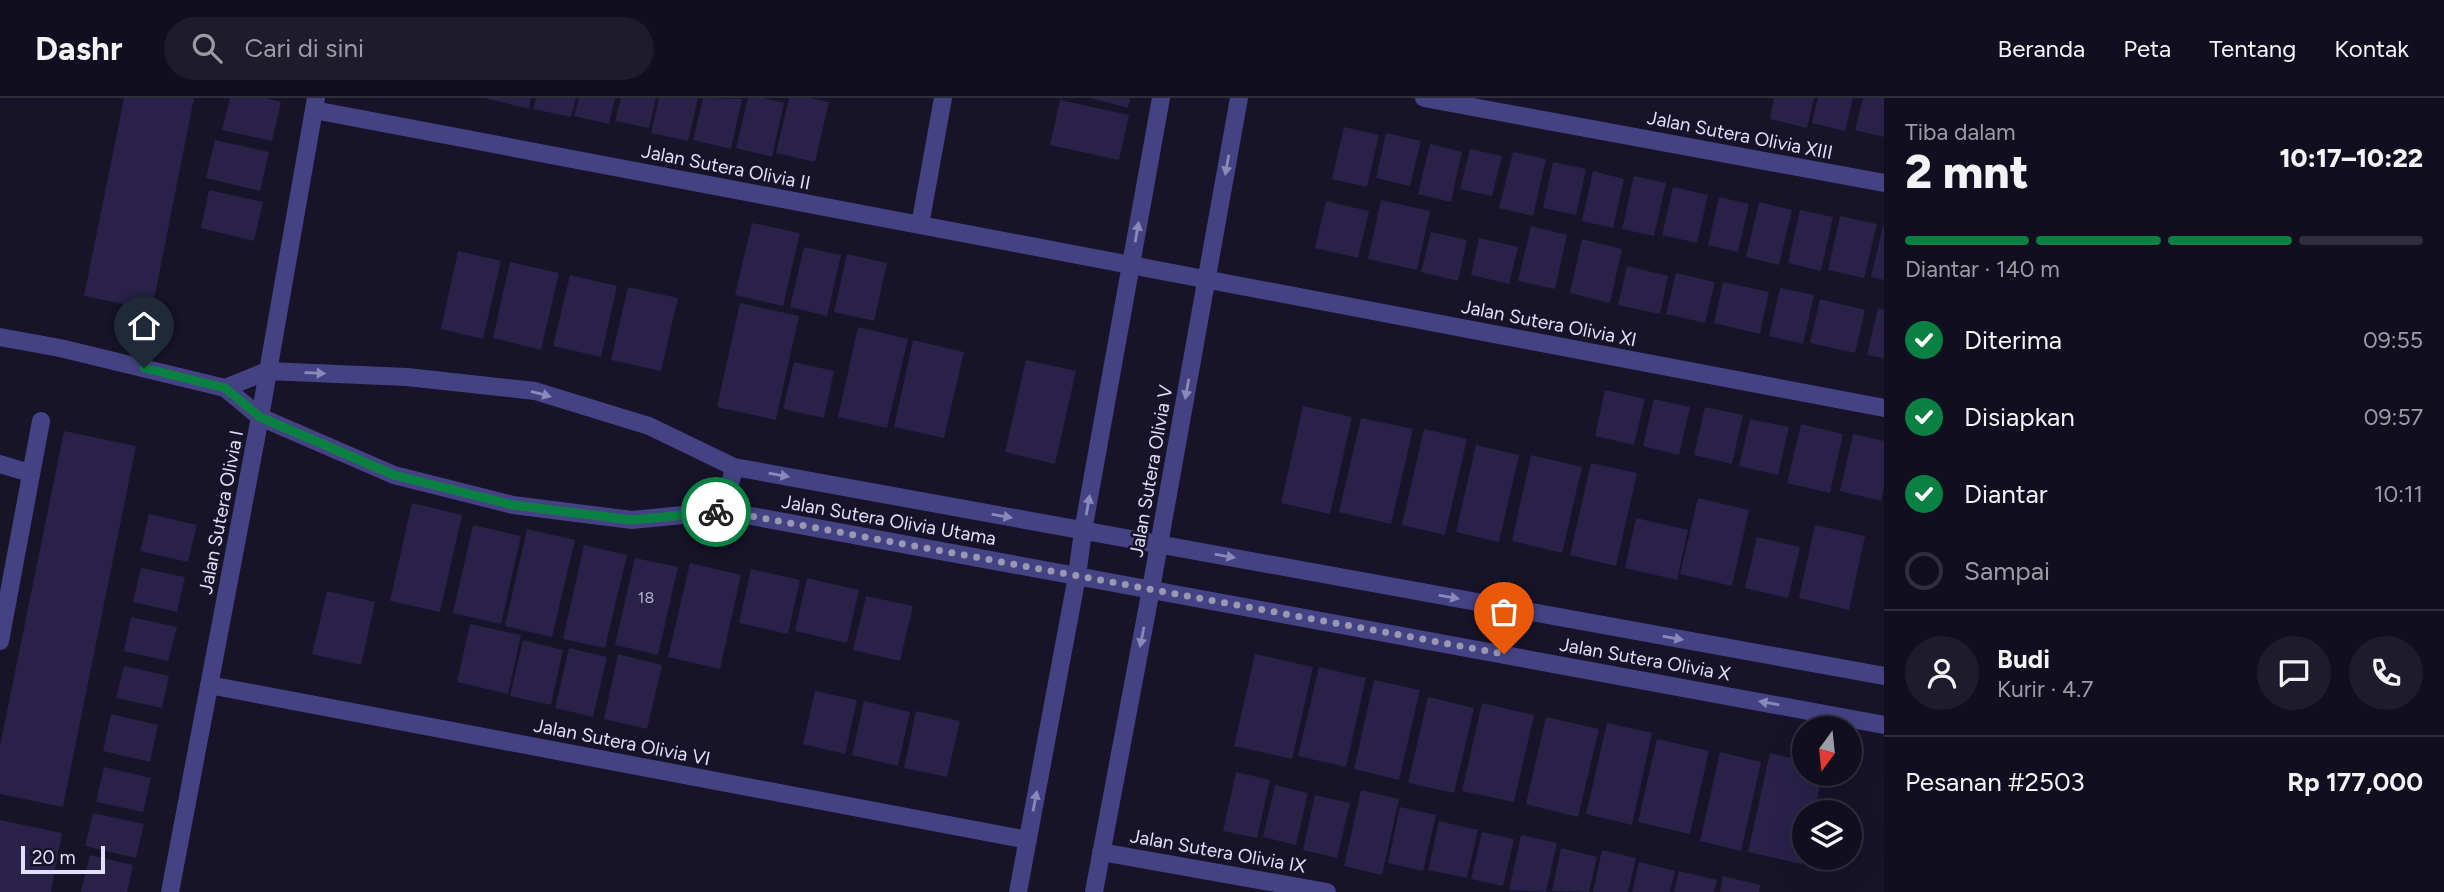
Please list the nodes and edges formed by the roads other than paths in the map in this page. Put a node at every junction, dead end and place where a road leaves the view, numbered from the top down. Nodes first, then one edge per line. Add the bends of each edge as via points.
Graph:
1 (943, 98) edge
2 (1161, 98) edge
3 (1239, 98) edge
4 (1424, 98) edge
5 (315, 104) edge
6 (1884, 183) edge
7 (919, 225) junction
8 (1131, 265) junction
9 (1207, 279) junction
10 (0, 337) edge
11 (267, 371) junction
12 (225, 388) junction
13 (1884, 408) edge
14 (260, 417) junction
15 (41, 421) dead end
16 (0, 464) edge
17 (734, 467) junction
18 (30, 472) junction
19 (724, 511) junction
20 (1083, 531) junction
21 (1158, 544) junction
22 (1077, 576) junction
23 (1151, 589) junction
24 (0, 641) edge
25 (1884, 676) edge
26 (209, 685) junction
27 (1884, 725) edge
28 (1028, 840) junction
29 (1101, 852) junction
30 (170, 892) edge
31 (1018, 892) edge
32 (1094, 892) edge
33 (1327, 892) edge

1 - 7 street
8 -> 2 street
3 -> 9 street, Jalan Sutera Olivia V
4 - 6 street, Jalan Sutera Olivia XIII
5 - 7 street, Jalan Sutera Olivia II
5 - 11 street, Jalan Sutera Olivia I
7 - 8 street, Jalan Sutera Olivia II
8 - 9 street, Jalan Sutera Olivia XI
20 -> 8 street
9 - 13 street, Jalan Sutera Olivia XI
9 -> 21 street, Jalan Sutera Olivia V
10 - 12 street, Jalan Sutera Olivia Utama
11 - 12 street, Jalan Sutera Olivia Utama
11 - 14 street, Jalan Sutera Olivia I
11 -> 17 street, Jalan Sutera Olivia Utama via 407,377 535,391 649,426
12 - 14 street, Jalan Sutera Olivia Utama
14 - 19 street, Jalan Sutera Olivia Utama via 394,475 513,505 632,520
14 - 26 street, Jalan Sutera Olivia I
15 - 18 street
16 - 18 street
17 - 19 street
17 -> 20 street, Jalan Sutera Olivia Utama
18 - 24 street
19 - 22 street, Jalan Sutera Olivia Utama
20 - 21 street, Jalan Sutera Olivia Utama
20 - 22 street
21 - 23 street, Jalan Sutera Olivia V
21 -> 25 street, Jalan Sutera Olivia X
22 - 23 street, Jalan Sutera Olivia Utama
28 -> 22 street
27 -> 23 street, Jalan Sutera Olivia X
23 -> 29 street, Jalan Sutera Olivia V
26 - 28 street, Jalan Sutera Olivia VI
26 - 30 street, Jalan Sutera Olivia I
28 - 31 street
29 - 32 street, Jalan Sutera Olivia V
29 - 33 street, Jalan Sutera Olivia IX

